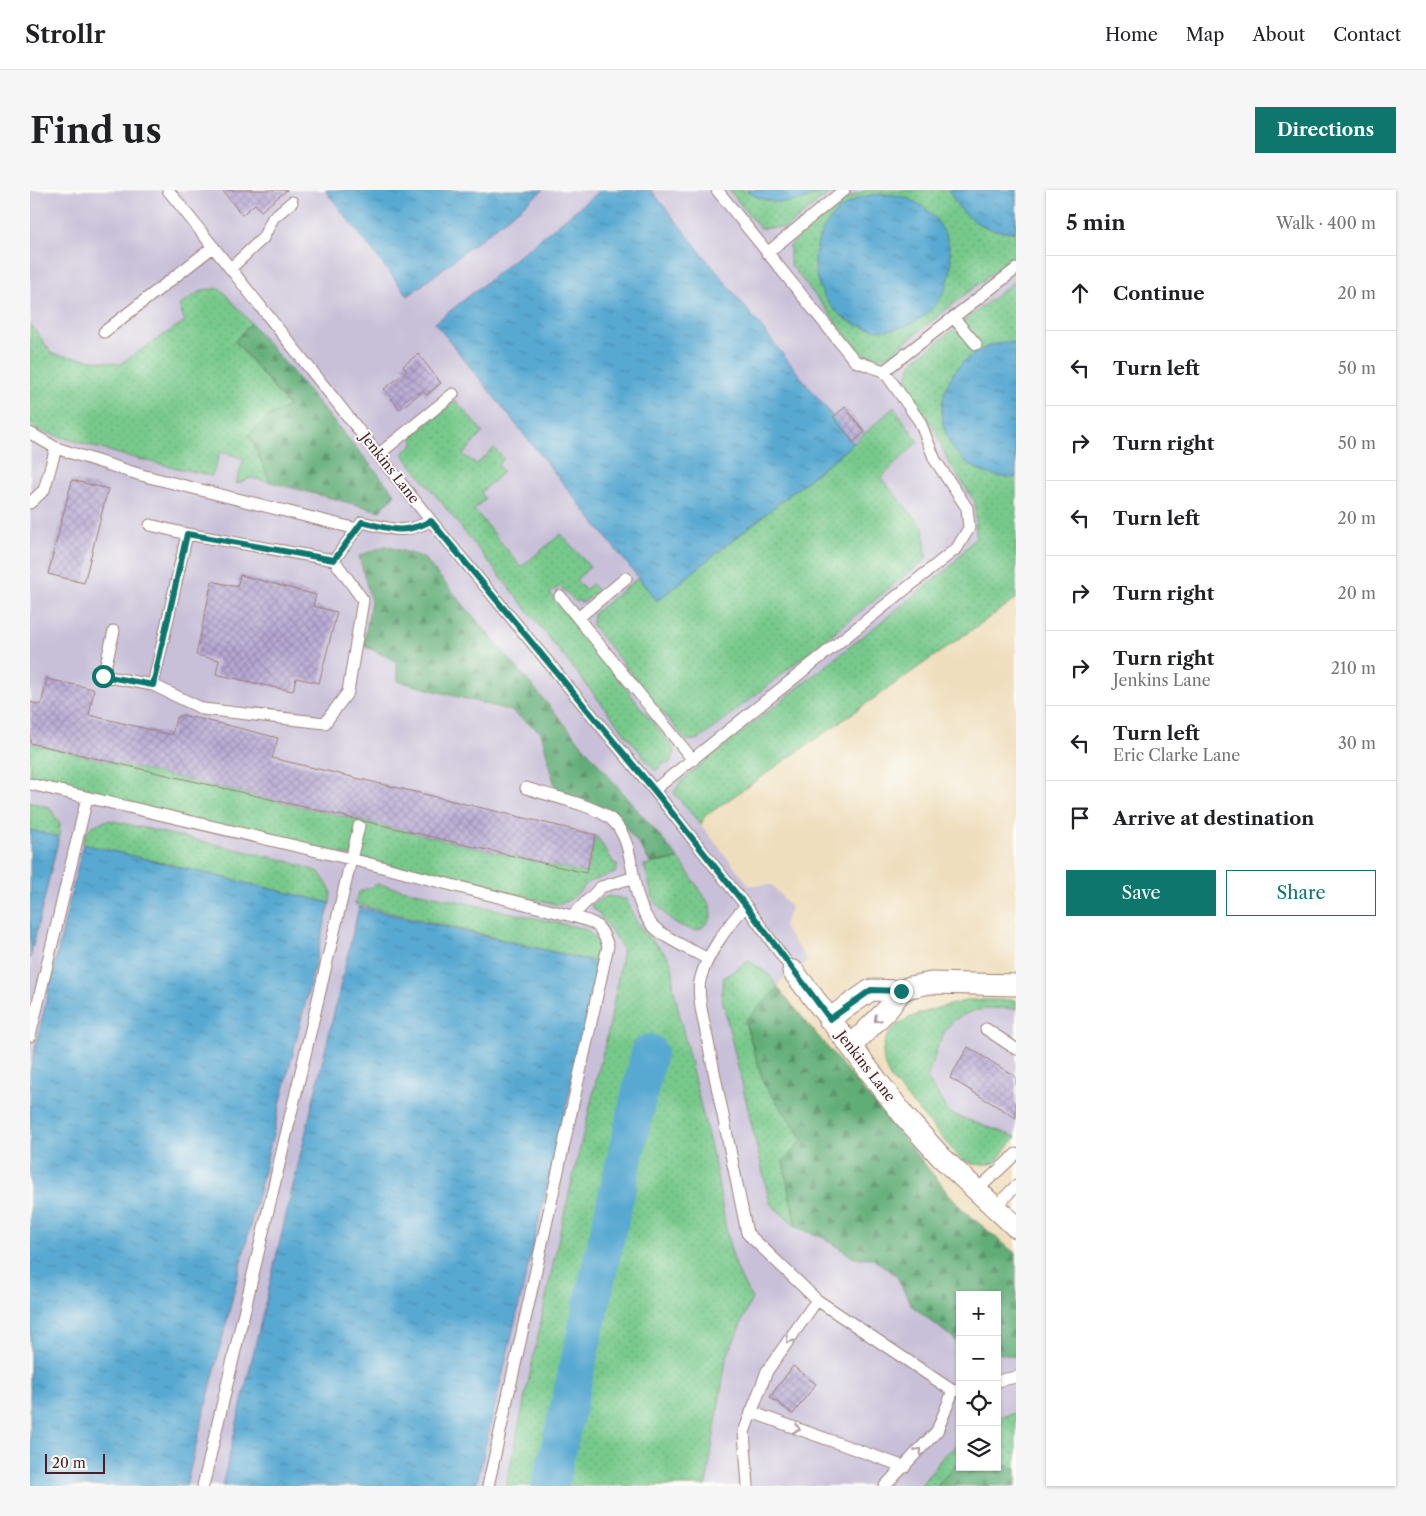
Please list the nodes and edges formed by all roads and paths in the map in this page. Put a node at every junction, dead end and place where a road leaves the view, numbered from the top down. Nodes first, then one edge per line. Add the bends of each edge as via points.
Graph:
1 (168, 190) edge
2 (717, 190) edge
3 (844, 190) edge
4 (292, 202) dead end
5 (213, 247) junction
6 (767, 253) junction
7 (231, 268) junction
8 (1016, 269) edge
9 (954, 318) junction
10 (104, 332) dead end
11 (976, 344) dead end
12 (884, 371) junction
13 (453, 394) dead end
14 (30, 433) edge
15 (56, 448) junction
16 (379, 454) junction
17 (30, 503) edge
18 (431, 521) junction
19 (150, 525) dead end
20 (357, 529) junction
21 (187, 534) junction
22 (334, 560) junction
23 (626, 578) dead end
24 (560, 596) dead end
25 (578, 618) junction
26 (114, 631) dead end
27 (153, 685) junction
28 (693, 760) junction
29 (30, 784) edge
30 (526, 788) dead end
31 (654, 790) junction
32 (87, 798) junction
33 (360, 826) dead end
34 (352, 859) junction
35 (632, 878) junction
36 (746, 906) junction
37 (572, 916) junction
38 (708, 960) junction
39 (792, 971) joint
40 (1016, 985) edge
41 (901, 991) junction
42 (830, 1019) junction
43 (986, 1029) dead end
44 (30, 1036) edge
45 (851, 1046) junction
46 (1016, 1049) edge
47 (1016, 1154) edge
48 (1016, 1186) edge
49 (976, 1191) junction
50 (994, 1208) junction
51 (1016, 1227) edge
52 (817, 1300) junction
53 (1016, 1376) edge
54 (1001, 1380) edge
55 (956, 1390) edge
56 (751, 1412) junction
57 (904, 1468) junction
58 (203, 1486) edge
59 (488, 1486) edge
60 (748, 1486) edge
61 (885, 1486) edge

1 - 5 lane, Jenkins Lane
2 - 6 lane
3 - 6 lane
4 - 7 lane via 273,218 263,238
5 - 7 lane, Jenkins Lane
5 - 10 lane
6 - 12 lane via 855,361
7 - 16 lane, Jenkins Lane
8 - 9 lane
9 - 11 lane
9 - 12 lane
12 - 28 lane via 920,422 935,460 967,508 968,528 957,548
13 - 16 lane
14 - 15 lane
15 - 17 lane via 44,490
15 - 20 lane via 141,475
16 - 18 lane, Jenkins Lane
18 - 20 lane via 400,531 362,522
18 - 31 lane, Jenkins Lane
19 - 21 lane
20 - 22 lane
21 - 22 lane
21 - 27 lane
22 - 27 lane via 363,600 348,692 326,723 203,708
23 - 25 lane
24 - 25 lane
25 - 28 lane
26 - 27 lane via 103,676
28 - 31 lane
29 - 32 lane
30 - 35 lane via 594,810 612,820 630,855
31 - 36 lane, Jenkins Lane
32 - 34 lane
32 - 44 lane
33 - 34 lane
34 - 37 lane
34 - 58 lane
35 - 37 lane via 601,887
35 - 38 lane via 638,901 653,926
36 - 38 lane via 730,923
36 - 39 lane, Jenkins Lane
37 - 59 lane via 592,922 602,930 608,946
38 - 52 lane via 700,980 701,1008 747,1234
39 - 42 street, Jenkins Lane
40 - 41 street via 931,983
41 - 42 street via 871,990
41 -> 45 street
42 - 45 street, Jenkins Lane
43 - 46 lane
45 - 49 street, Jenkins Lane via 905,1117
47 - 49 lane
48 - 50 lane
49 - 50 street, Jenkins Lane
50 - 51 street, Jenkins Lane
52 - 55 lane
52 -> 56 lane via 766,1371
53 - 54 lane
57 -> 55 lane via 937,1431
56 -> 57 lane
56 - 60 lane via 744,1432
57 - 61 lane

